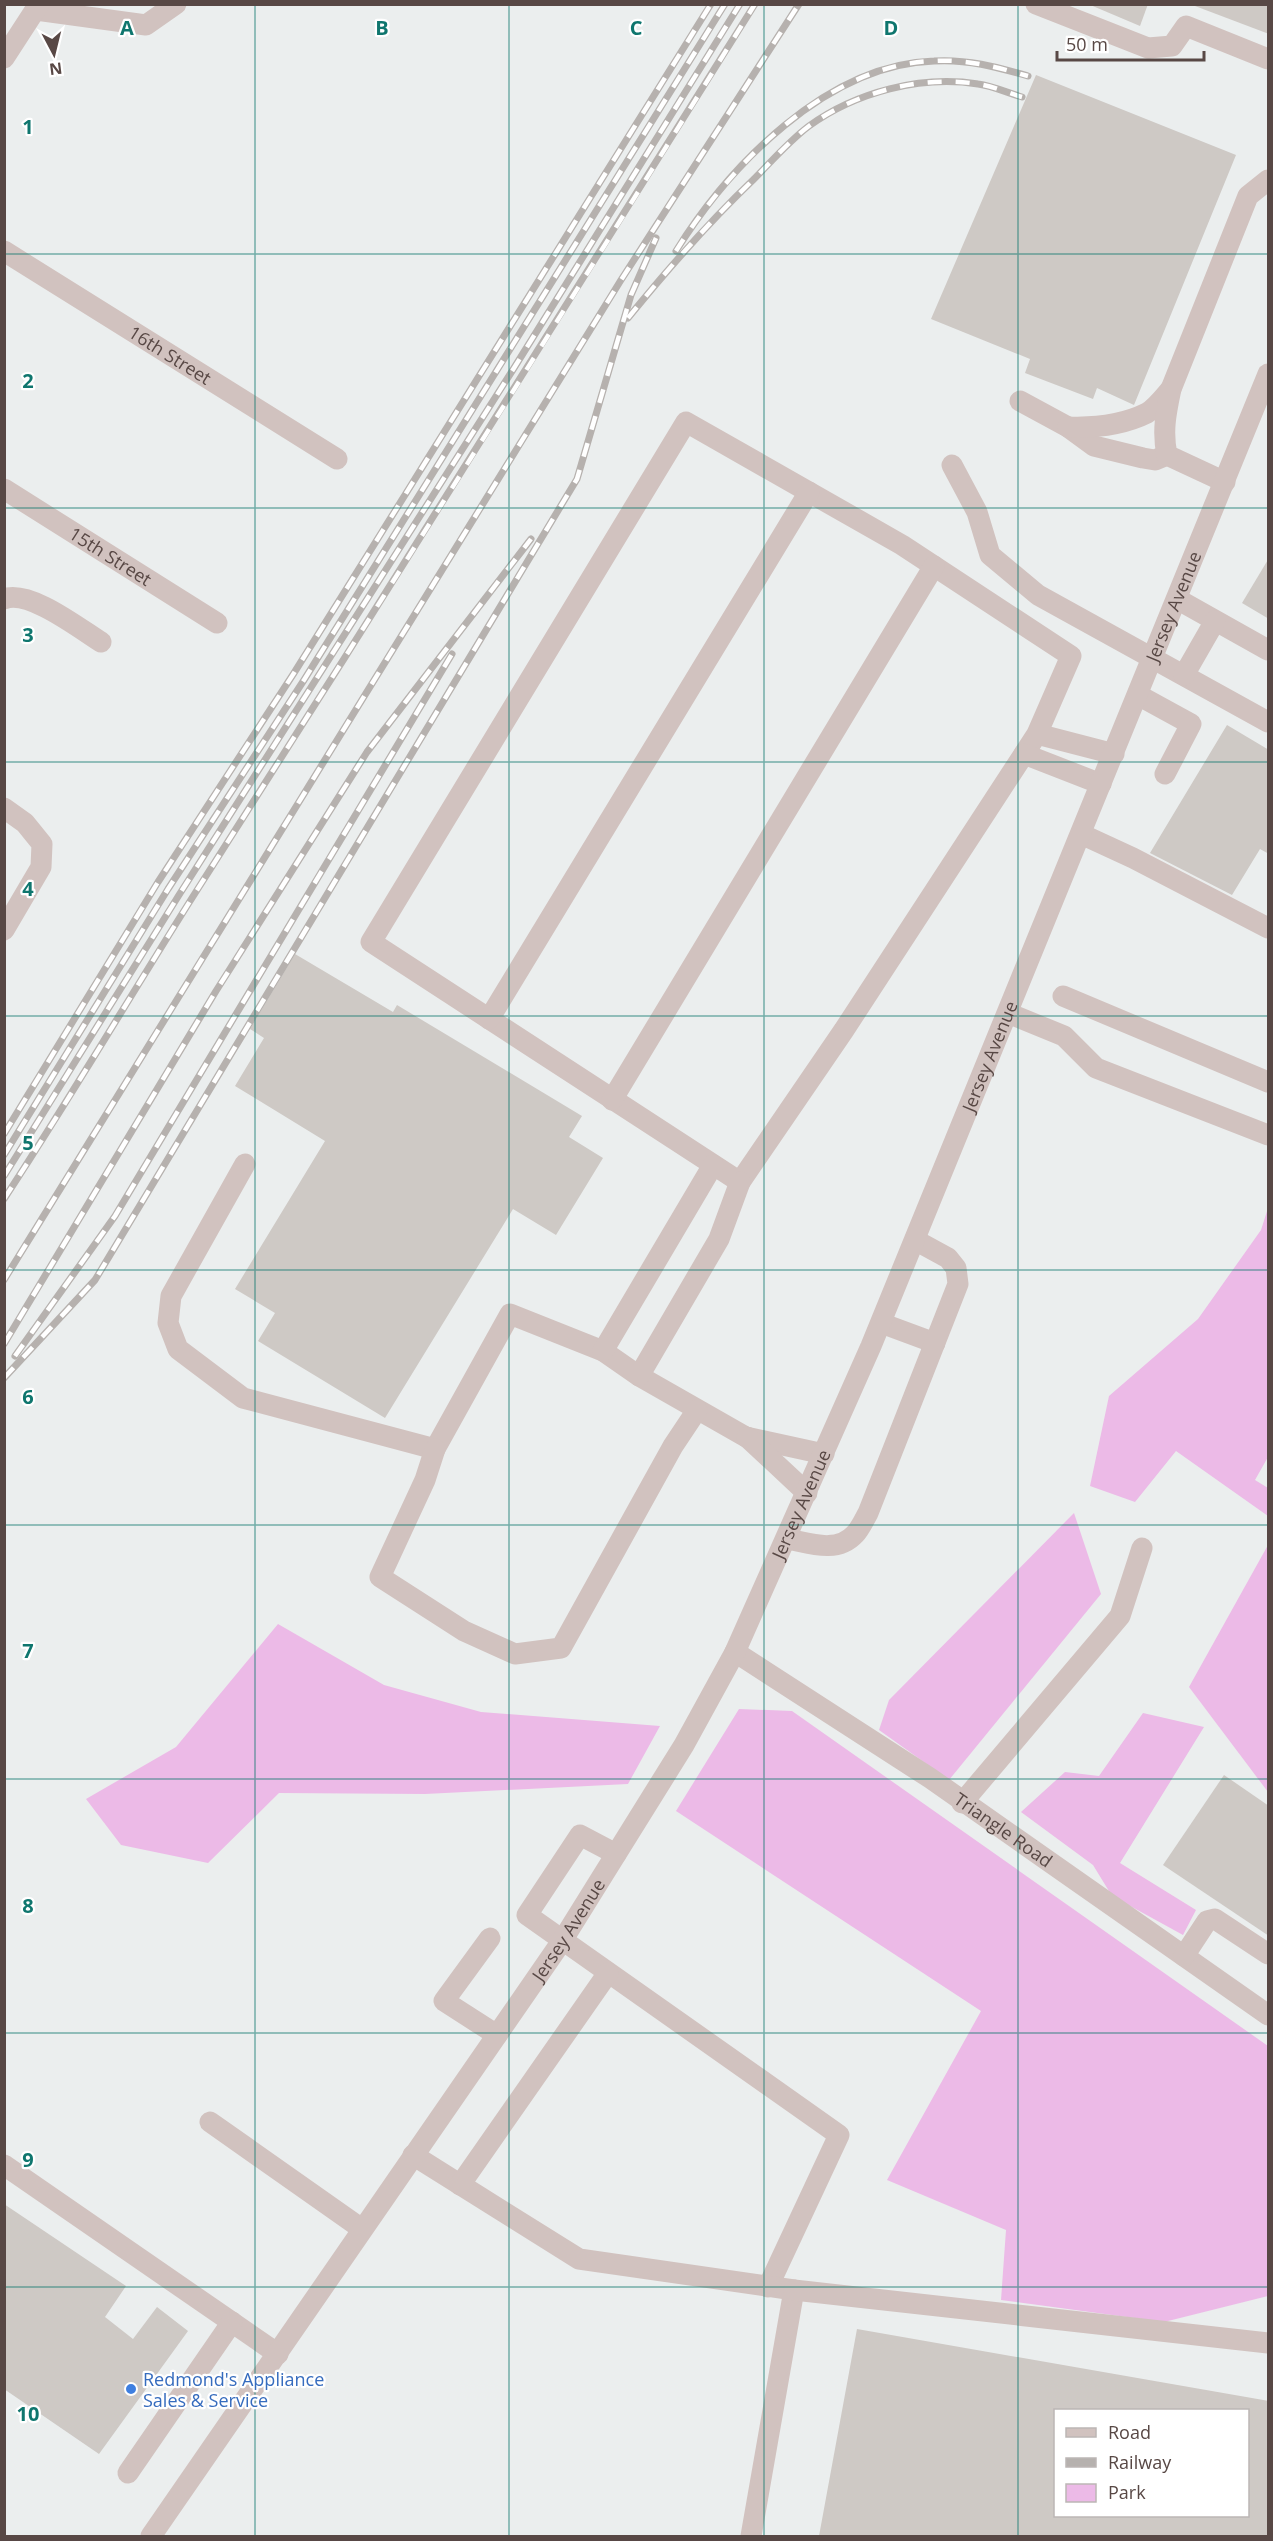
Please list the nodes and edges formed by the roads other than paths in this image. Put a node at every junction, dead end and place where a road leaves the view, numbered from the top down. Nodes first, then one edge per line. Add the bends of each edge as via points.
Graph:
1 (176, 4) edge
2 (1036, 4) edge
3 (38, 7) edge
4 (4, 58) edge
5 (1269, 59) edge
6 (1269, 180) edge
7 (4, 251) edge
8 (1269, 374) edge
9 (1171, 389) junction
10 (1020, 401) dead end
11 (1263, 406) edge
12 (1068, 428) junction
13 (1167, 456) junction
14 (337, 459) dead end
15 (951, 465) dead end
16 (1225, 482) junction
17 (4, 489) edge
18 (809, 492) junction
19 (934, 566) junction
20 (4, 599) edge
21 (1177, 599) junction
22 (1215, 621) junction
23 (217, 622) dead end
24 (101, 642) dead end
25 (1269, 650) edge
26 (1153, 658) junction
27 (1184, 675) junction
28 (1138, 695) junction
29 (1269, 722) edge
30 (1037, 734) junction
31 (1024, 754) junction
32 (1114, 754) junction
33 (1165, 774) dead end
34 (1101, 784) junction
35 (4, 808) edge
36 (1081, 834) junction
37 (1269, 928) edge
38 (4, 930) edge
39 (1063, 996) dead end
40 (1008, 1013) junction
41 (489, 1019) junction
42 (1268, 1080) edge
43 (612, 1100) junction
44 (1269, 1135) edge
45 (244, 1164) dead end
46 (713, 1165) junction
47 (740, 1182) junction
48 (915, 1240) junction
49 (881, 1323) junction
50 (935, 1343) junction
51 (603, 1350) junction
52 (639, 1377) junction
53 (697, 1410) junction
54 (746, 1437) junction
55 (435, 1449) junction
56 (824, 1454) junction
57 (807, 1493) junction
58 (787, 1539) junction
59 (1142, 1548) dead end
60 (735, 1652) junction
61 (962, 1803) junction
62 (616, 1854) junction
63 (490, 1938) dead end
64 (562, 1941) junction
65 (1269, 1954) edge
66 (1184, 1956) junction
67 (608, 1973) junction
68 (1269, 2015) edge
69 (497, 2035) junction
70 (210, 2122) dead end
71 (413, 2155) junction
72 (4, 2165) edge
73 (460, 2185) junction
74 (362, 2229) junction
75 (768, 2287) junction
76 (794, 2290) junction
77 (232, 2322) junction
78 (1269, 2343) edge
79 (278, 2354) junction
80 (128, 2474) dead end
81 (152, 2536) edge
82 (751, 2536) edge

1 - 3 street via 146,25
2 - 5 street via 1148,48 1172,46 1186,26
3 - 4 street
6 - 9 street via 1248,196
7 - 14 street, 16th Street
8 - 11 street, Jersey Avenue
9 - 12 street via 1149,412 1118,424
9 - 13 street via 1163,435
10 - 12 street
11 - 16 street, Jersey Avenue
12 - 13 street via 1094,446 1155,460
13 - 16 street
15 - 26 street via 977,512 990,555 1038,595
16 - 21 street, Jersey Avenue
17 - 23 street, 15th Street
18 - 19 street
18 - 41 street
18 - 41 street via 686,422 371,942
19 - 30 street via 1071,656
19 - 43 street
20 - 24 street via 37,602
21 - 22 street
21 - 26 street, Jersey Avenue
22 - 25 street
22 - 27 street
26 - 27 street
26 - 28 street, Jersey Avenue
27 - 29 street
28 - 32 street, Jersey Avenue
28 - 33 street via 1191,724
30 - 31 street
30 - 32 street
31 - 34 street
31 - 47 street
32 - 34 street, Jersey Avenue
34 - 36 street, Jersey Avenue
35 - 38 street via 25,823 42,844 41,867
36 - 37 street
36 - 40 street, Jersey Avenue
39 - 42 street
40 - 44 street via 1064,1036 1096,1068
40 - 48 street, Jersey Avenue
41 - 43 street
43 - 46 street
45 - 55 street via 171,1296 168,1323 178,1349 243,1398
46 - 47 street
46 - 51 street
47 - 52 street via 719,1239
48 - 49 street, Jersey Avenue
48 - 50 street via 948,1258 956,1268 958,1284
49 - 50 street
49 - 56 street, Jersey Avenue
50 - 58 street via 868,1513 855,1535 838,1545 826,1546
51 - 52 street
51 - 55 street via 510,1314
52 - 53 street
53 - 54 street
53 - 55 street via 561,1648 516,1654 464,1631 380,1577 425,1480
54 - 56 street
54 - 57 street
56 - 57 street, Jersey Avenue
57 - 58 street, Jersey Avenue
58 - 60 street, Jersey Avenue
59 - 61 street via 1120,1616
60 - 61 street, Triangle Road via 930,1778
60 - 62 street, Jersey Avenue via 684,1745
61 - 66 street, Triangle Road
62 - 64 street, Jersey Avenue
62 - 64 street via 580,1835 527,1915
63 - 69 street via 444,2001
64 - 67 street
64 - 69 street, Jersey Avenue
65 - 66 street via 1215,1919 1207,1921
66 - 68 street, Triangle Road
67 - 73 street
67 - 75 street via 840,2135
69 - 71 street, Jersey Avenue
70 - 74 street
71 - 73 street
71 - 74 street, Jersey Avenue
72 - 77 street
73 - 75 street via 579,2259
74 - 79 street, Jersey Avenue
75 - 76 street
76 - 78 street
76 - 82 street
77 - 79 street
77 - 80 street
79 - 81 street, Jersey Avenue

